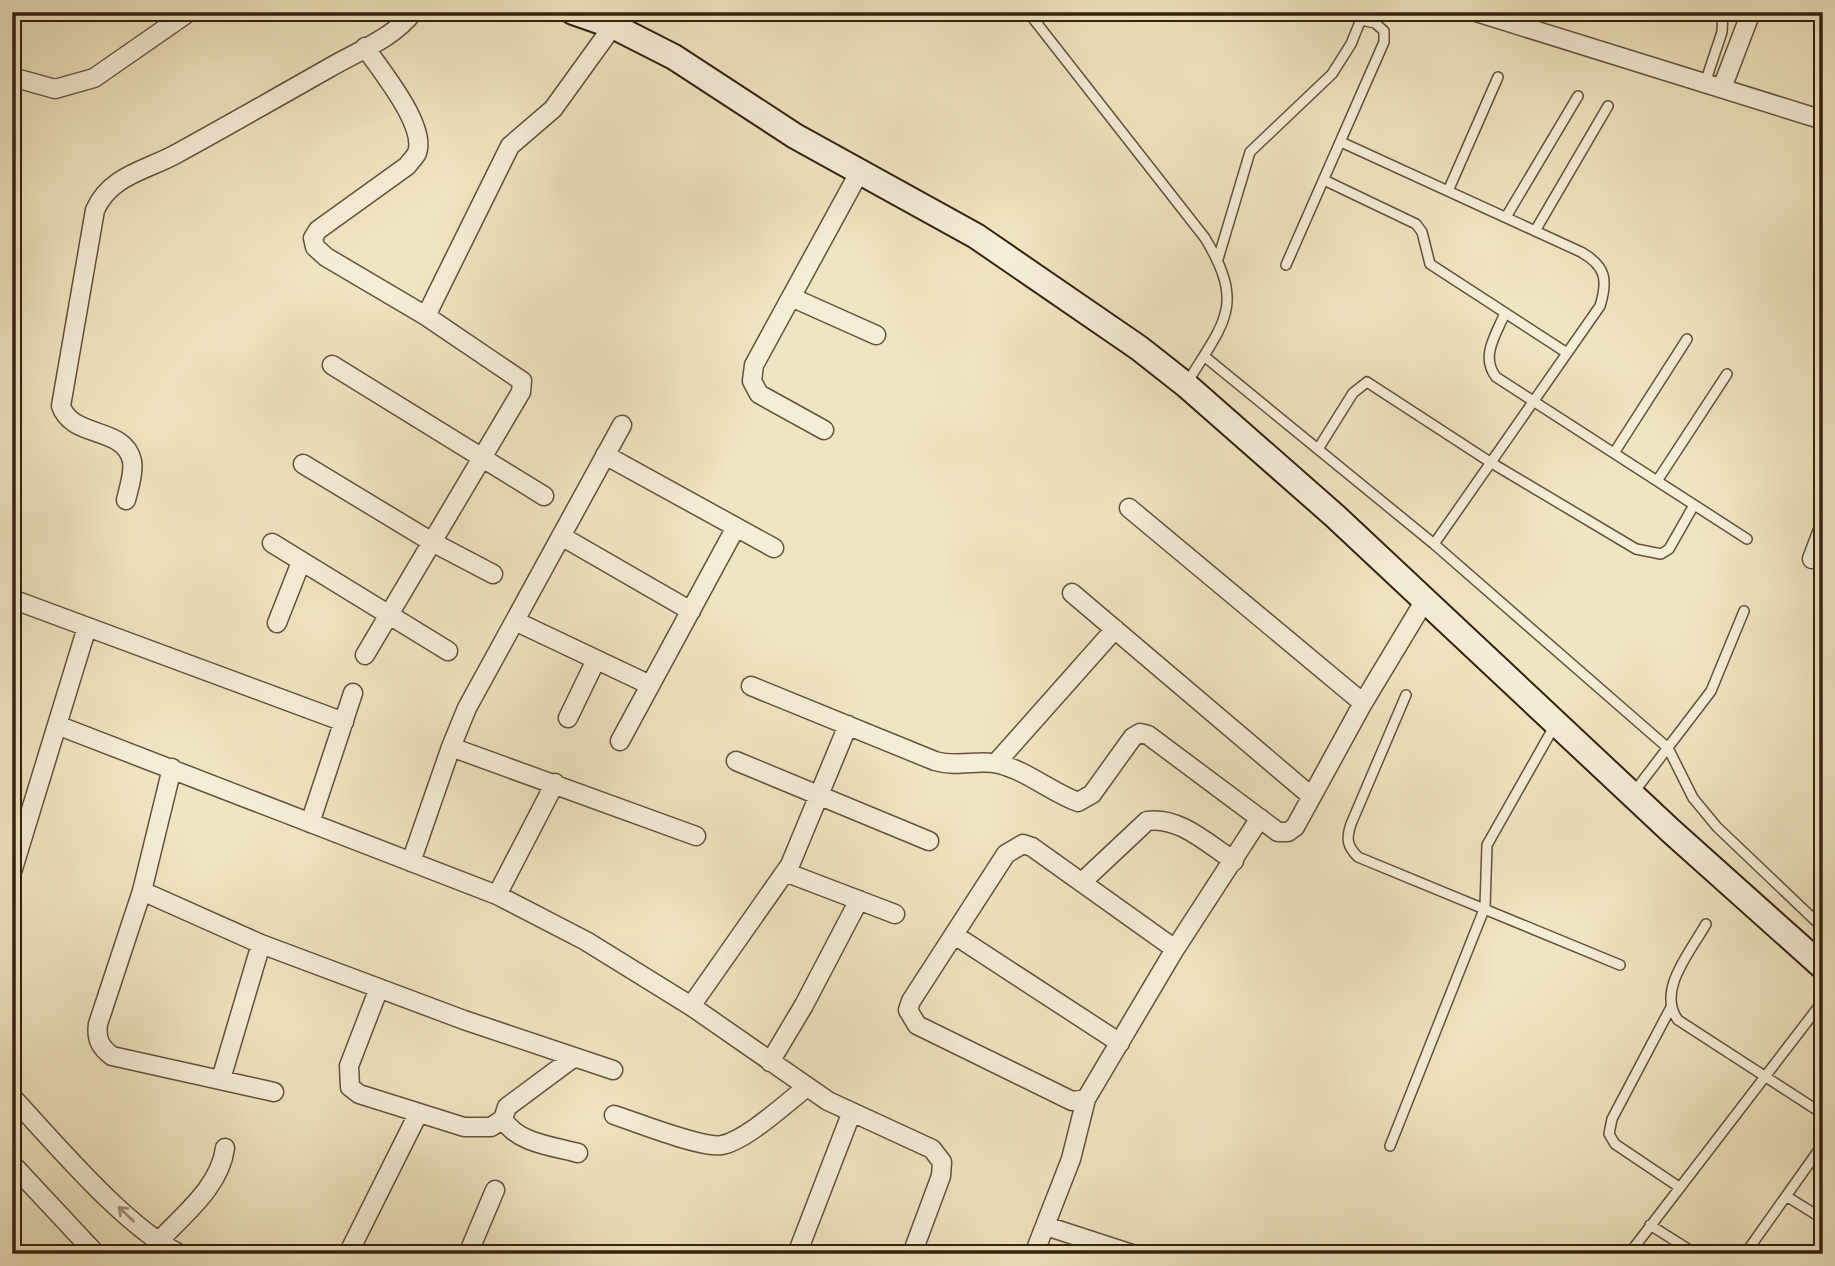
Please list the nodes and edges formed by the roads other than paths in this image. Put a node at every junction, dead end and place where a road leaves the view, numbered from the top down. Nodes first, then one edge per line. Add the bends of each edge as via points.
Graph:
1 (189, 12) edge
2 (413, 12) edge
3 (573, 12) edge
4 (1028, 12) edge
5 (1476, 12) edge
6 (1723, 12) edge
7 (1751, 12) edge
8 (1363, 16) edge
9 (612, 26) junction
10 (365, 47) junction
11 (12, 76) edge
12 (1498, 77) dead end
13 (1714, 86) junction
14 (1578, 96) dead end
15 (1608, 106) dead end
16 (1823, 120) edge
17 (1342, 142) junction
18 (860, 171) junction
19 (1324, 180) junction
20 (1448, 191) junction
21 (1506, 217) junction
22 (1535, 231) junction
23 (1218, 259) junction
24 (1286, 265) dead end
25 (791, 296) junction
26 (1505, 313) junction
27 (426, 316) junction
28 (876, 335) dead end
29 (1687, 338) dead end
30 (1567, 353) junction
31 (1204, 356) junction
32 (332, 365) dead end
33 (1727, 374) dead end
34 (1186, 385) junction
35 (1533, 401) junction
36 (622, 425) dead end
37 (824, 430) dead end
38 (1318, 449) junction
39 (1614, 453) junction
40 (605, 455) junction
41 (482, 458) junction
42 (1490, 462) junction
43 (303, 464) dead end
44 (1657, 481) junction
45 (544, 496) dead end
46 (127, 500) dead end
47 (1694, 505) junction
48 (1129, 508) dead end
49 (736, 527) junction
50 (1823, 530) edge
51 (561, 536) junction
52 (1747, 539) dead end
53 (432, 542) junction
54 (272, 543) dead end
55 (1434, 544) junction
56 (774, 548) dead end
57 (1812, 559) dead end
58 (301, 562) junction
59 (493, 575) dead end
60 (1072, 593) dead end
61 (12, 599) edge
62 (1425, 600) junction
63 (691, 611) junction
64 (1744, 611) dead end
65 (388, 617) junction
66 (515, 621) junction
67 (277, 623) dead end
68 (87, 627) junction
69 (1115, 629) junction
70 (448, 651) dead end
71 (365, 655) dead end
72 (596, 660) junction
73 (650, 685) junction
74 (751, 686) dead end
75 (354, 693) dead end
76 (1406, 695) dead end
77 (1363, 703) junction
78 (568, 718) dead end
79 (344, 722) junction
80 (1556, 724) junction
81 (57, 725) junction
82 (848, 725) junction
83 (620, 741) dead end
84 (450, 747) junction
85 (1668, 748) junction
86 (736, 761) dead end
87 (996, 763) junction
88 (172, 768) junction
89 (555, 783) junction
90 (819, 793) junction
91 (1633, 793) junction
92 (1311, 796) junction
93 (1260, 818) junction
94 (310, 823) junction
95 (696, 836) dead end
96 (929, 841) dead end
97 (1234, 860) junction
98 (411, 862) junction
99 (13, 868) edge
100 (785, 872) junction
101 (1082, 882) junction
102 (142, 891) junction
103 (497, 895) junction
104 (859, 900) junction
105 (1485, 907) junction
106 (895, 914) dead end
107 (1706, 924) dead end
108 (1823, 928) edge
109 (956, 936) junction
110 (261, 944) junction
111 (1175, 949) junction
112 (1619, 965) dead end
113 (1823, 967) edge
114 (379, 988) junction
115 (1823, 1001) edge
116 (691, 1006) junction
117 (1670, 1009) junction
118 (1120, 1043) junction
119 (573, 1058) junction
120 (770, 1062) junction
121 (613, 1070) dead end
122 (1763, 1076) junction
123 (221, 1079) junction
124 (807, 1087) junction
125 (274, 1092) dead end
126 (12, 1097) edge
127 (1086, 1099) junction
128 (418, 1114) junction
129 (851, 1114) junction
130 (1823, 1114) edge
131 (614, 1115) dead end
132 (503, 1119) junction
133 (1823, 1144) edge
134 (1390, 1146) dead end
135 (225, 1148) dead end
136 (578, 1153) dead end
137 (12, 1164) edge
138 (1679, 1187) junction
139 (495, 1190) dead end
140 (1786, 1196) junction
141 (1823, 1219) edge
142 (1650, 1225) junction
143 (1046, 1226) junction
144 (154, 1248) edge
145 (96, 1254) edge
146 (180, 1254) edge
147 (348, 1254) edge
148 (468, 1254) edge
149 (797, 1254) edge
150 (912, 1254) edge
151 (1034, 1254) edge
152 (1132, 1254) edge
153 (1629, 1254) edge
154 (1696, 1254) edge
155 (1745, 1254) edge

1 - 11 street via 94,78 55,89
2 - 10 street
3 - 9 street
4 - 23 lane
5 - 13 street
6 - 13 lane
7 - 13 street
8 - 17 lane via 1384,31 1384,42
8 - 23 lane via 1332,74 1250,152
9 - 18 street via 674,57 795,136
9 - 27 street via 553,109 509,146
10 - 27 street via 414,121 417,152 407,166 318,230 313,238 315,247
10 - 46 street via 173,156 123,178 100,198 61,407 65,418 121,443 129,452 133,464
12 - 20 lane
13 - 16 street
14 - 21 lane
15 - 22 lane
17 - 19 lane
17 - 20 lane
18 - 25 street
18 - 34 street via 976,236
19 - 24 lane
19 - 26 lane via 1416,224 1430,264
20 - 21 lane
21 - 22 lane
22 - 30 lane via 1597,261 1604,276 1600,306
23 - 31 lane via 1228,313
25 - 28 street
25 - 37 street via 754,365 751,381 773,404
26 - 30 lane
26 - 35 lane via 1488,366 1496,377
27 - 41 street via 522,380 521,392
29 - 39 lane
30 - 35 lane
31 - 34 lane
31 - 38 lane
32 - 41 street
33 - 44 lane
34 - 62 street
35 - 39 lane
35 - 42 lane
36 - 40 street
38 - 42 lane via 1353,393 1367,382
38 - 55 lane
39 - 44 lane
40 - 49 street
40 - 51 street
41 - 45 street
41 - 53 street
42 - 47 lane via 1650,554 1669,549
42 - 55 lane
43 - 53 street
44 - 47 lane
47 - 52 lane
48 - 77 street
49 - 56 street
49 - 63 street
50 - 57 street
51 - 63 street
51 - 66 street
53 - 59 street
53 - 65 street
54 - 58 street
55 - 85 lane
58 - 65 street
58 - 67 street
60 - 69 street
61 - 68 street
62 - 77 street
62 - 80 street
63 - 73 street
64 - 85 lane via 1710,691
65 - 70 street
65 - 71 street
66 - 72 street
66 - 84 street
68 - 79 street
68 - 81 street
69 - 87 street
69 - 92 street
72 - 73 street
72 - 78 street
73 - 83 street
74 - 82 street
75 - 79 street
76 - 105 lane via 1351,824 1349,848 1358,857
77 - 92 street
79 - 94 street
80 - 91 street
80 - 105 lane via 1487,845
81 - 88 street
81 - 99 street
82 - 87 street via 950,765
82 - 90 street
84 - 89 street
84 - 98 street
85 - 91 lane
85 - 108 lane via 1686,787 1717,827
86 - 90 street
87 - 93 street via 1078,802 1092,794 1140,733
88 - 94 street
88 - 102 street
89 - 95 street
89 - 103 street
90 - 96 street
90 - 100 street
91 - 113 street
92 - 93 street via 1296,827 1288,832 1278,832
93 - 97 street
94 - 98 street
97 - 101 street via 1174,822 1160,819 1147,821
97 - 111 street
98 - 103 street
100 - 104 street
100 - 116 street
101 - 109 street via 1032,847 1015,846
101 - 111 street
102 - 110 street
102 - 123 street via 96,1035 112,1056
103 - 116 street via 586,941
104 - 106 street
104 - 120 street
105 - 112 lane
105 - 134 lane
107 - 117 lane via 1673,984
109 - 118 street
109 - 127 street via 911,1001 911,1019 1072,1101
110 - 114 street
110 - 123 street
111 - 118 street
114 - 119 street
114 - 128 street via 349,1066 350,1087
115 - 122 lane
116 - 120 street
117 - 122 lane via 1678,1020
117 - 138 lane via 1612,1119 1609,1134 1625,1151
118 - 127 street
119 - 121 street
119 - 132 street via 507,1107
120 - 124 street
122 - 130 lane
122 - 138 lane
123 - 125 street
124 - 129 street
124 - 131 street via 722,1145 703,1144
144 -> 126 street
127 - 143 street via 1071,1159
128 - 132 street via 478,1129
128 - 147 street
129 - 149 street
129 - 150 street via 915,1140 932,1149 942,1162
132 - 136 street via 509,1130 526,1139
133 - 140 lane
135 - 144 street via 216,1178
137 - 145 street
138 - 142 lane
139 - 148 street
140 - 141 lane
140 - 155 lane
142 - 153 lane
142 - 154 lane
143 - 151 street
143 - 152 street
144 - 146 street

